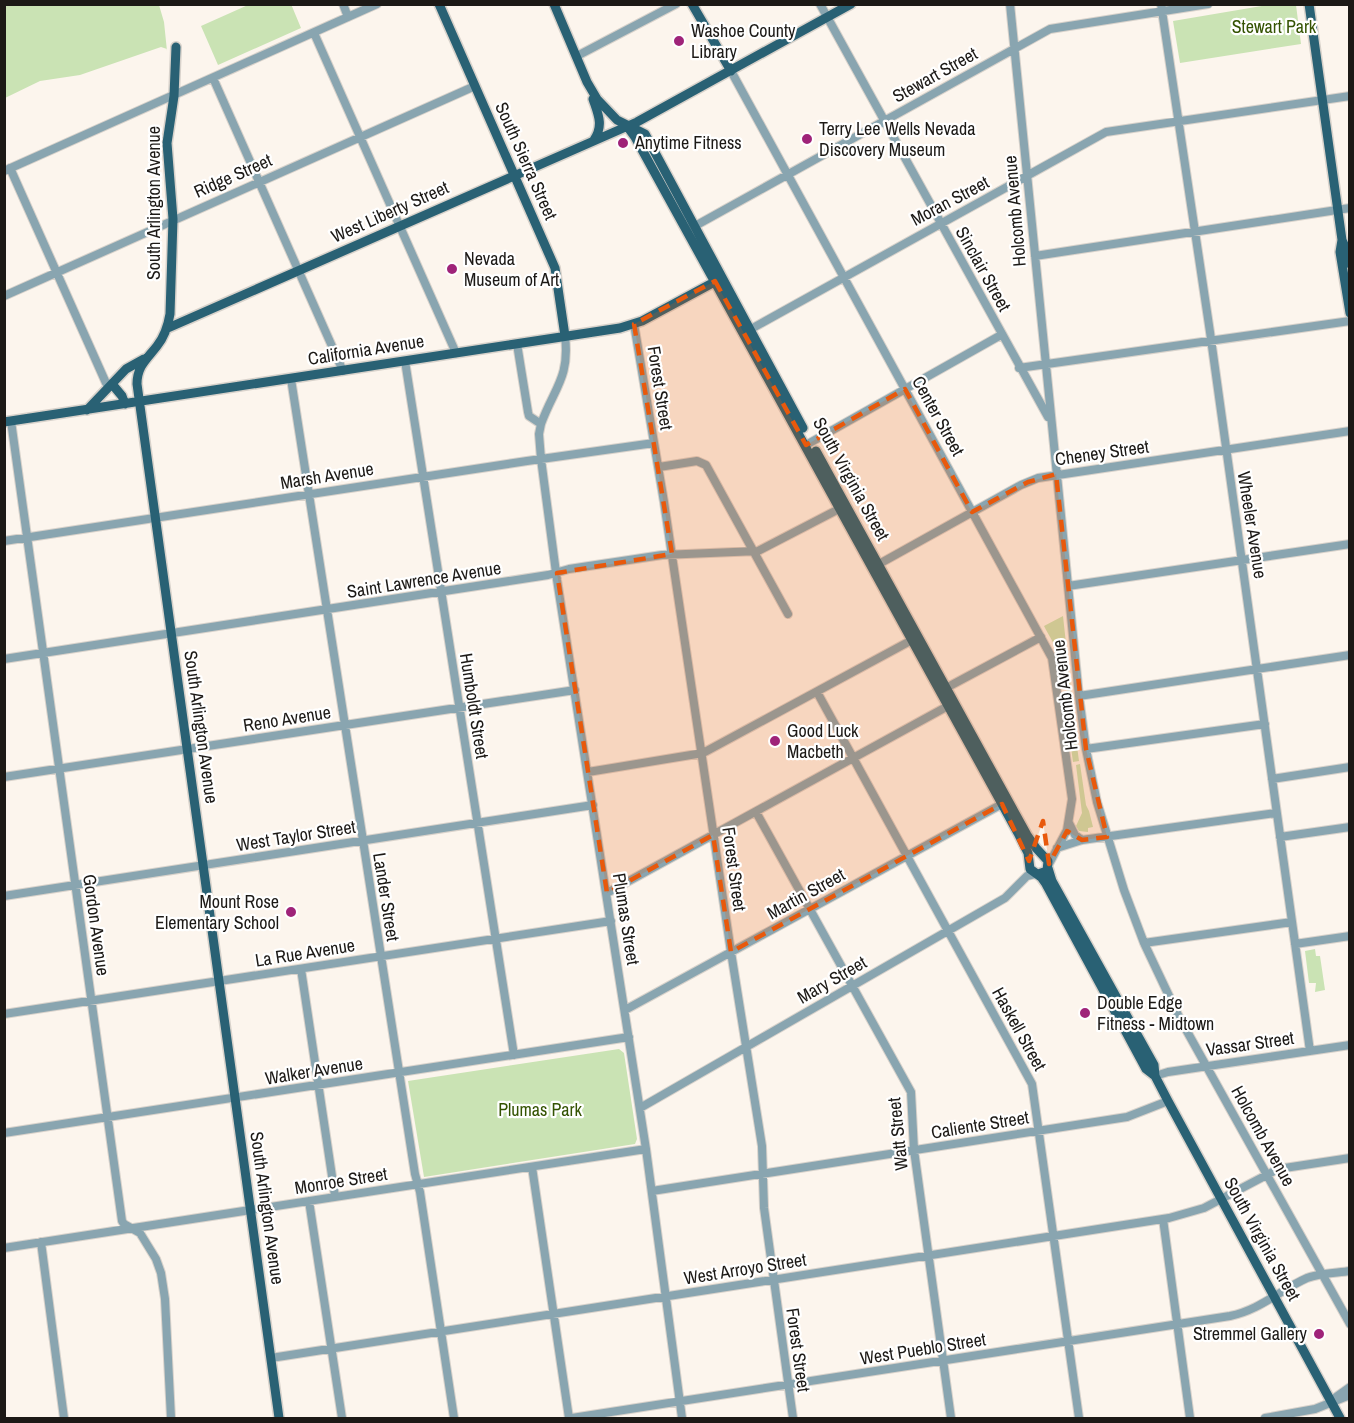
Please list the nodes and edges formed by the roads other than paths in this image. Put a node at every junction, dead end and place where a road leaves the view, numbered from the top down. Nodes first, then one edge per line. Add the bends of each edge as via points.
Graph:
1 (343, 4) edge
2 (377, 4) edge
3 (439, 4) edge
4 (554, 4) edge
5 (676, 4) edge
6 (692, 4) edge
7 (820, 4) edge
8 (852, 4) edge
9 (1010, 4) edge
10 (1208, 4) edge
11 (1309, 4) edge
12 (1162, 8) edge
13 (348, 17) junction
14 (827, 18) junction
15 (314, 33) junction
16 (176, 47) dead end
17 (1014, 49) junction
18 (577, 56) junction
19 (730, 71) junction
20 (213, 78) junction
21 (475, 86) junction
22 (590, 88) junction
23 (174, 96) junction
24 (1350, 96) edge
25 (1323, 100) junction
26 (884, 120) junction
27 (1179, 121) junction
28 (627, 126) junction
29 (360, 136) junction
30 (594, 141) junction
31 (7, 169) edge
32 (515, 176) junction
33 (787, 176) junction
34 (1027, 176) junction
35 (259, 181) junction
36 (668, 195) junction
37 (1350, 208) edge
38 (1338, 210) junction
39 (173, 219) junction
40 (940, 224) junction
41 (399, 226) junction
42 (695, 226) junction
43 (1195, 232) junction
44 (1342, 240) junction
45 (1035, 256) junction
46 (1350, 264) edge
47 (298, 271) junction
48 (57, 272) junction
49 (843, 278) junction
50 (718, 280) junction
51 (4, 296) edge
52 (1350, 313) edge
53 (1350, 321) edge
54 (634, 324) junction
55 (168, 328) junction
56 (751, 329) junction
57 (1001, 335) junction
58 (565, 336) junction
59 (1211, 341) junction
60 (517, 344) junction
61 (456, 353) junction
62 (147, 358) junction
63 (405, 361) junction
64 (1045, 365) junction
65 (1019, 368) junction
66 (343, 371) junction
67 (291, 379) junction
68 (112, 384) junction
69 (905, 389) junction
70 (139, 402) junction
71 (125, 404) junction
72 (87, 410) junction
73 (1051, 421) junction
74 (8, 422) edge
75 (541, 424) junction
76 (1350, 431) edge
77 (654, 443) junction
78 (808, 444) junction
79 (1225, 449) junction
80 (541, 459) junction
81 (659, 467) junction
82 (1056, 474) junction
83 (423, 477) junction
84 (308, 494) junction
85 (839, 509) junction
86 (972, 512) junction
87 (155, 518) junction
88 (859, 536) junction
89 (27, 537) junction
90 (4, 540) edge
91 (1350, 544) edge
92 (754, 552) junction
93 (672, 555) junction
94 (1242, 559) junction
95 (879, 564) junction
96 (556, 573) junction
97 (1068, 586) junction
98 (441, 592) junction
99 (326, 610) junction
100 (788, 614) dead end
101 (171, 634) junction
102 (1041, 637) junction
103 (912, 640) junction
104 (922, 644) junction
105 (43, 653) junction
106 (1350, 655) edge
107 (4, 659) edge
108 (1258, 669) junction
109 (946, 688) junction
110 (575, 690) junction
111 (817, 692) junction
112 (1079, 696) junction
113 (948, 706) junction
114 (459, 708) junction
115 (1265, 724) junction
116 (344, 726) junction
117 (1086, 749) junction
118 (187, 750) junction
119 (703, 753) junction
120 (853, 758) junction
121 (1350, 767) edge
122 (59, 769) junction
123 (588, 772) junction
124 (4, 777) edge
125 (1272, 779) junction
126 (1002, 804) junction
127 (593, 805) junction
128 (756, 812) junction
129 (1276, 813) junction
130 (1069, 823) junction
131 (477, 824) junction
132 (1350, 827) edge
133 (713, 835) junction
134 (1107, 837) junction
135 (1280, 837) junction
136 (1082, 840) junction
137 (362, 841) junction
138 (1057, 848) junction
139 (907, 855) junction
140 (1043, 855) junction
141 (1029, 861) junction
142 (203, 866) junction
143 (1048, 866) junction
144 (1036, 874) junction
145 (76, 885) junction
146 (607, 893) junction
147 (4, 896) edge
148 (810, 909) junction
149 (611, 921) junction
150 (1292, 922) junction
151 (948, 930) junction
152 (1350, 936) edge
153 (496, 939) junction
154 (1144, 943) junction
155 (1295, 944) junction
156 (731, 952) junction
157 (380, 957) junction
158 (301, 969) junction
159 (220, 982) junction
160 (851, 986) junction
161 (92, 1001) junction
162 (625, 1010) junction
163 (4, 1014) edge
164 (629, 1037) junction
165 (1350, 1045) edge
166 (746, 1047) junction
167 (1310, 1051) junction
168 (514, 1055) junction
169 (1206, 1066) junction
170 (399, 1073) junction
171 (1155, 1076) junction
172 (318, 1085) junction
173 (236, 1098) junction
174 (1168, 1101) junction
175 (640, 1108) junction
176 (108, 1118) junction
177 (1039, 1130) junction
178 (4, 1133) edge
179 (646, 1149) junction
180 (914, 1150) junction
181 (1350, 1158) edge
182 (532, 1167) junction
183 (763, 1174) junction
184 (1266, 1174) junction
185 (418, 1184) junction
186 (652, 1191) junction
187 (335, 1197) junction
188 (1221, 1199) junction
189 (309, 1201) junction
190 (251, 1210) junction
191 (1163, 1219) junction
192 (132, 1228) junction
193 (1054, 1236) junction
194 (41, 1242) junction
195 (4, 1248) edge
196 (929, 1255) junction
197 (1350, 1271) edge
198 (1322, 1275) junction
199 (774, 1279) junction
200 (666, 1296) junction
201 (1275, 1298) junction
202 (554, 1314) junction
203 (1178, 1324) junction
204 (1350, 1324) edge
205 (441, 1331) junction
206 (1068, 1341) junction
207 (332, 1348) junction
208 (271, 1358) junction
209 (944, 1361) junction
210 (788, 1385) junction
211 (1350, 1387) edge
212 (1350, 1395) edge
213 (1331, 1401) junction
214 (680, 1402) junction
215 (64, 1419) edge
216 (171, 1419) edge
217 (279, 1419) edge
218 (342, 1419) edge
219 (454, 1419) edge
220 (571, 1419) edge
221 (682, 1419) edge
222 (793, 1419) edge
223 (951, 1419) edge
224 (1079, 1419) edge
225 (1190, 1419) edge
226 (1265, 1419) edge
227 (1340, 1419) edge

1 - 13 street
2 - 13 street
3 - 21 main road, South Sierra Street
4 - 18 main road, South Virginia Street
5 - 18 street
6 - 19 main road, Center Street
7 - 14 street, Sinclair Street
8 - 14 main road, West Liberty Street
9 - 17 street, Holcomb Avenue
10 - 12 street, Stewart Street
11 - 25 main road
12 - 17 street, Stewart Street via 1050,29
12 - 27 street, Wheeler Avenue
13 - 15 street
14 - 19 main road, West Liberty Street
14 - 26 street, Sinclair Street
15 - 20 street
15 - 29 street
16 - 23 main road, South Arlington Avenue
17 - 26 street, Stewart Street
17 - 34 street, Holcomb Avenue
18 - 22 main road, South Virginia Street
19 - 28 main road, West Liberty Street
19 - 33 street, Center Street
20 - 23 street
20 - 35 street
21 - 29 street, Ridge Street
21 - 32 main road, South Sierra Street
22 - 28 main road, South Virginia Street via 607,111
22 - 30 main road via 601,123
23 - 31 street
23 - 39 main road, South Arlington Avenue via 167,143
24 - 25 street, Moran Street
25 - 27 street, Moran Street
25 - 38 main road
26 - 33 street, Stewart Street
26 - 40 street, Sinclair Street
27 - 34 street, Moran Street via 1106,132
27 - 43 street, Wheeler Avenue
28 - 30 main road, West Liberty Street
28 - 36 main road, South Virginia Street
28 - 42 main road, South Virginia Street via 645,134
29 - 35 street, Ridge Street
29 - 41 street
30 - 32 main road, West Liberty Street
31 - 48 street
32 - 41 main road, West Liberty Street
32 - 58 main road, South Sierra Street via 555,268
33 - 42 street, Stewart Street
33 - 49 street, Center Street
34 - 40 street, Moran Street
34 - 45 street, Holcomb Avenue
35 - 39 street, Ridge Street
35 - 47 street
36 - 42 main road via 689,224
36 - 50 main road, South Virginia Street
37 - 38 street
38 - 43 street
38 - 44 main road
39 - 48 street, Ridge Street
39 - 55 main road, South Arlington Avenue
40 - 49 street, Moran Street
40 - 57 street, Sinclair Street
41 - 47 main road, West Liberty Street
41 - 61 street
42 - 50 main road, South Virginia Street
43 - 45 street
43 - 59 street, Wheeler Avenue
44 - 46 main road
44 - 52 main road via 1340,252
45 - 64 street, Holcomb Avenue
47 - 55 main road, West Liberty Street
47 - 66 street
48 - 51 street, Ridge Street
48 - 68 street via 106,383
49 - 56 street, Moran Street
49 - 69 street, Center Street
50 - 54 main road, California Avenue
50 - 56 main road, South Virginia Street
50 - 78 main road, South Virginia Street
53 - 59 street
54 - 58 main road, California Avenue
54 - 77 street, Forest Street
55 - 62 main road, South Arlington Avenue
56 - 78 main road, South Virginia Street
57 - 65 street, Sinclair Street
57 - 69 street
58 - 60 main road, California Avenue
58 - 75 street, Plumas Street via 565,372
59 - 64 street
59 - 79 street, Wheeler Avenue
60 - 61 main road, California Avenue
60 - 75 street via 529,416
61 - 63 main road, California Avenue
62 - 68 main road via 132,365
62 - 70 main road, South Arlington Avenue via 137,376
63 - 66 main road, California Avenue
63 - 83 street, Humboldt Street
64 - 65 street
64 - 73 street, Holcomb Avenue
65 - 73 street, Sinclair Street
66 - 67 main road, California Avenue
67 - 70 main road, California Avenue
67 - 84 street, Lander Street
68 - 71 main road
68 - 72 main road
69 - 78 street
69 - 86 street, Center Street
70 - 71 main road, California Avenue
70 - 87 main road, South Arlington Avenue
71 - 72 main road, California Avenue
72 - 74 main road, California Avenue
73 - 82 street, Holcomb Avenue
74 - 89 street, Gordon Avenue
75 - 80 street, Plumas Street
76 - 79 street, Cheney Street
77 - 80 street, Marsh Avenue
77 - 81 street, Forest Street
78 - 85 main road, South Virginia Street
78 - 88 main road, South Virginia Street
79 - 82 street, Cheney Street
79 - 94 street, Wheeler Avenue
80 - 83 street, Marsh Avenue
80 - 96 street, Plumas Street
81 - 92 street via 697,461 705,464
81 - 93 street, Forest Street
82 - 86 street, Cheney Street via 1028,482
82 - 97 street, Holcomb Avenue
83 - 84 street, Marsh Avenue
83 - 98 street, Humboldt Street
84 - 87 street, Marsh Avenue
84 - 99 street, Lander Street
85 - 88 main road, South Virginia Street
85 - 92 street, Saint Lawrence Avenue
86 - 95 street, Cheney Street
86 - 102 street, Center Street
87 - 89 street, Marsh Avenue
87 - 101 main road, South Arlington Avenue
88 - 95 main road, South Virginia Street via 874,563
88 - 103 main road, South Virginia Street
89 - 90 street, Marsh Avenue
89 - 105 street, Gordon Avenue
91 - 94 street
92 - 93 street, Saint Lawrence Avenue
92 - 100 street
93 - 96 street, Saint Lawrence Avenue
93 - 119 street, Forest Street
94 - 97 street
94 - 108 street, Wheeler Avenue
95 - 104 main road, South Virginia Street
96 - 98 street, Saint Lawrence Avenue
96 - 110 street, Plumas Street
97 - 112 street, Holcomb Avenue
98 - 99 street, Saint Lawrence Avenue
98 - 114 street, Humboldt Street
99 - 101 street, Saint Lawrence Avenue
99 - 116 street, Lander Street
101 - 105 street, Saint Lawrence Avenue
101 - 118 main road, South Arlington Avenue
102 - 109 street
102 - 130 street, Center Street via 1055,672 1071,792
103 - 104 main road
103 - 111 street
103 - 113 main road, South Virginia Street
104 - 109 main road, South Virginia Street
105 - 107 street, Saint Lawrence Avenue
105 - 122 street, Gordon Avenue
106 - 108 street
108 - 112 street
108 - 115 street, Wheeler Avenue
109 - 140 main road, South Virginia Street
110 - 114 street, Reno Avenue
110 - 123 street, Plumas Street
111 - 119 street
111 - 120 street, Haskell Street
112 - 117 street, Holcomb Avenue
113 - 120 street
113 - 126 main road, South Virginia Street
114 - 116 street, Reno Avenue
114 - 131 street, Humboldt Street
115 - 117 street
115 - 125 street, Wheeler Avenue
116 - 118 street, Reno Avenue
116 - 137 street, Lander Street
117 - 134 street, Holcomb Avenue
118 - 122 street, Reno Avenue
118 - 142 main road, South Arlington Avenue
119 - 123 street
119 - 133 street, Forest Street
120 - 128 street
120 - 139 street, Haskell Street
121 - 125 street
122 - 124 street, Reno Avenue
122 - 145 street, Gordon Avenue
123 - 127 street, Plumas Street
125 - 129 street, Wheeler Avenue
126 - 139 street, Martin Street
126 - 141 main road, South Virginia Street
127 - 131 street, West Taylor Street
127 - 146 street, Plumas Street
128 - 133 street
128 - 148 street, Watt Street
129 - 134 street
129 - 135 street, Wheeler Avenue
130 - 136 street via 1074,836
130 - 138 street, Center Street
131 - 137 street, West Taylor Street
131 - 153 street, Humboldt Street
132 - 135 street
133 - 146 street
133 - 156 street, Forest Street
134 - 136 street
134 - 154 street, Holcomb Avenue
135 - 150 street, Wheeler Avenue
136 - 138 street
137 - 142 street, West Taylor Street
137 - 157 street, Lander Street
138 - 143 street, Center Street
139 - 148 street, Martin Street
139 - 151 street, Haskell Street
140 - 141 main road via 1035,855
140 - 143 main road
141 - 144 main road
142 - 145 street, West Taylor Street
142 - 159 main road, South Arlington Avenue
143 - 144 main road via 1044,873
143 - 171 main road, South Virginia Street via 1052,881 1154,1065
144 - 151 street, Mary Street via 1028,876 1005,898
144 - 171 main road, South Virginia Street via 1050,891 1146,1069
145 - 147 street, West Taylor Street
145 - 161 street, Gordon Avenue
146 - 149 street, Plumas Street
148 - 156 street, Martin Street
148 - 160 street, Watt Street
149 - 153 street, La Rue Avenue
149 - 162 street, Plumas Street
150 - 154 street
150 - 155 street, Wheeler Avenue
151 - 160 street, Mary Street
151 - 177 street, Haskell Street via 1032,1083
152 - 155 street
153 - 157 street, La Rue Avenue
153 - 168 street, Humboldt Street
154 - 169 street, Holcomb Avenue
155 - 167 street, Wheeler Avenue
156 - 162 street, Martin Street
156 - 166 street, Forest Street
157 - 158 street, La Rue Avenue
157 - 170 street, Lander Street
158 - 159 street, La Rue Avenue
158 - 172 street
159 - 161 street, La Rue Avenue
159 - 173 main road, South Arlington Avenue
160 - 166 street, Mary Street
160 - 180 street, Watt Street via 911,1092
161 - 163 street, La Rue Avenue
161 - 176 street, Gordon Avenue
162 - 164 street, Plumas Street
164 - 168 street, Walker Avenue
164 - 175 street, Plumas Street
165 - 167 street, Vassar Street
166 - 175 street, Mary Street
166 - 183 street, Forest Street
167 - 169 street, Vassar Street
168 - 170 street, Walker Avenue
169 - 171 street, Vassar Street
169 - 184 street, Holcomb Avenue
170 - 172 street, Walker Avenue
170 - 185 street, Lander Street
171 - 174 main road, South Virginia Street
172 - 173 street, Walker Avenue
172 - 187 street
173 - 176 street, Walker Avenue
173 - 190 main road, South Arlington Avenue
174 - 177 street, Caliente Street via 1131,1116
174 - 188 main road, South Virginia Street
175 - 179 street, Plumas Street
176 - 178 street, Walker Avenue
176 - 192 street, Gordon Avenue via 122,1221
177 - 180 street, Caliente Street
177 - 193 street, Haskell Street
179 - 182 street, Monroe Street
179 - 186 street, Plumas Street
180 - 183 street, Caliente Street
180 - 196 street, Watt Street
181 - 184 street, West Arroyo Street via 1278,1168
182 - 185 street, Monroe Street
182 - 202 street
183 - 186 street, Caliente Street
183 - 199 street, Forest Street
184 - 188 street, West Arroyo Street
184 - 198 street, Holcomb Avenue
185 - 187 street, Monroe Street
185 - 205 street, Lander Street
186 - 200 street, Plumas Street
187 - 189 street, Monroe Street
188 - 191 street, West Arroyo Street
188 - 201 main road, South Virginia Street
189 - 190 street, Monroe Street
189 - 207 street
190 - 192 street, Monroe Street
190 - 208 main road, South Arlington Avenue
191 - 193 street, West Arroyo Street
191 - 203 street
192 - 194 street, Monroe Street
192 - 216 street, Gordon Avenue via 142,1236 161,1274
193 - 196 street, West Arroyo Street
193 - 206 street, Haskell Street
194 - 195 street, Monroe Street
194 - 215 street
196 - 199 street, West Arroyo Street
196 - 209 street, Watt Street
197 - 198 street, West Pueblo Street
198 - 201 street, West Pueblo Street via 1308,1278
198 - 204 street, Holcomb Avenue
199 - 200 street, West Arroyo Street
199 - 210 street, Forest Street
200 - 202 street, West Arroyo Street
200 - 214 street, Plumas Street
201 - 203 street, West Pueblo Street via 1248,1311
201 - 213 main road, South Virginia Street
202 - 205 street, West Arroyo Street
202 - 220 street
203 - 206 street, West Pueblo Street
203 - 225 street
205 - 207 street, West Arroyo Street
205 - 219 street, Lander Street
206 - 209 street, West Pueblo Street
206 - 224 street, Haskell Street
207 - 208 street, West Arroyo Street
207 - 218 street
208 - 217 main road, South Arlington Avenue
209 - 210 street, West Pueblo Street
209 - 223 street, Watt Street
210 - 214 street, West Pueblo Street
210 - 222 street, Forest Street
211 - 213 street
212 - 213 street
213 - 226 street via 1315,1409
213 - 227 main road, South Virginia Street
214 - 220 street, West Pueblo Street
214 - 221 street, Plumas Street

